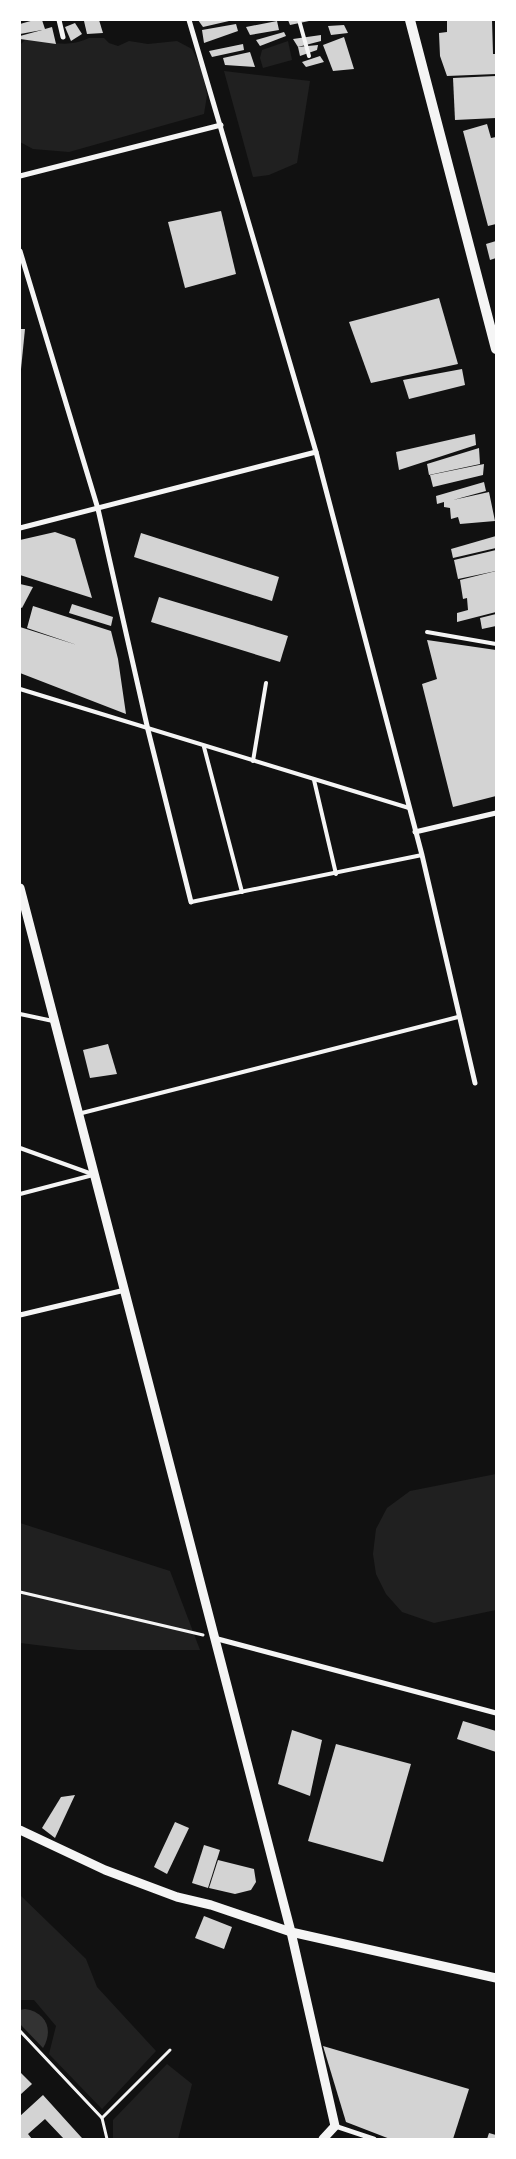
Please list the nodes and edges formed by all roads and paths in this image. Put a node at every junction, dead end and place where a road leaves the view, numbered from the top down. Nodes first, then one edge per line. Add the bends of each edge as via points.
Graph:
1 (59, 20) edge
2 (189, 20) edge
3 (299, 20) edge
4 (410, 20) edge
5 (63, 37) dead end
6 (309, 56) dead end
7 (221, 125) junction
8 (20, 176) edge
9 (20, 251) edge
10 (496, 349) edge
11 (316, 452) junction
12 (98, 509) junction
13 (20, 528) edge
14 (426, 632) dead end
15 (496, 644) edge
16 (266, 683) dead end
17 (20, 689) edge
18 (148, 730) junction
19 (204, 747) junction
20 (253, 762) junction
21 (314, 780) junction
22 (409, 808) junction
23 (496, 813) edge
24 (415, 832) junction
25 (422, 855) junction
26 (336, 874) junction
27 (20, 888) edge
28 (242, 892) junction
29 (192, 902) joint
30 (20, 1014) edge
31 (458, 1017) junction
32 (53, 1021) junction
33 (475, 1083) dead end
34 (78, 1114) junction
35 (20, 1148) edge
36 (94, 1174) junction
37 (20, 1194) edge
38 (125, 1290) junction
39 (20, 1315) edge
40 (20, 1592) edge
41 (213, 1638) junction
42 (496, 1713) edge
43 (20, 1830) edge
44 (291, 1932) junction
45 (496, 1978) edge
46 (20, 2031) edge
47 (170, 2050) dead end
48 (102, 2118) junction
49 (335, 2126) junction
50 (107, 2139) edge
51 (323, 2139) edge
52 (374, 2139) edge

1 - 5 street
2 - 7 street
3 - 6 lane
4 - 10 main road
7 - 8 street
7 - 11 street
9 - 12 street
11 - 12 street
11 - 22 street
12 - 13 street
12 - 18 street
14 - 15 lane
16 - 20 lane
17 - 18 lane
18 - 19 lane
18 - 29 street
19 - 20 lane
19 - 28 lane
20 - 21 lane
21 - 22 lane
21 - 26 lane
22 - 24 street
23 - 24 street
24 - 25 street
25 - 26 lane
25 - 31 street
26 - 28 lane
27 - 32 street
28 - 29 lane
30 - 32 lane
31 - 33 street
31 - 34 lane
32 - 34 street
34 - 36 street
35 - 36 lane
36 - 37 lane
36 - 38 street
38 - 39 street
38 - 41 street
40 - 41 path
41 - 42 street
41 - 44 street
43 - 44 street via 146,1886
44 - 45 street
44 - 49 street
46 - 48 path
47 - 48 path
48 - 50 path
49 - 51 street
49 - 52 street

